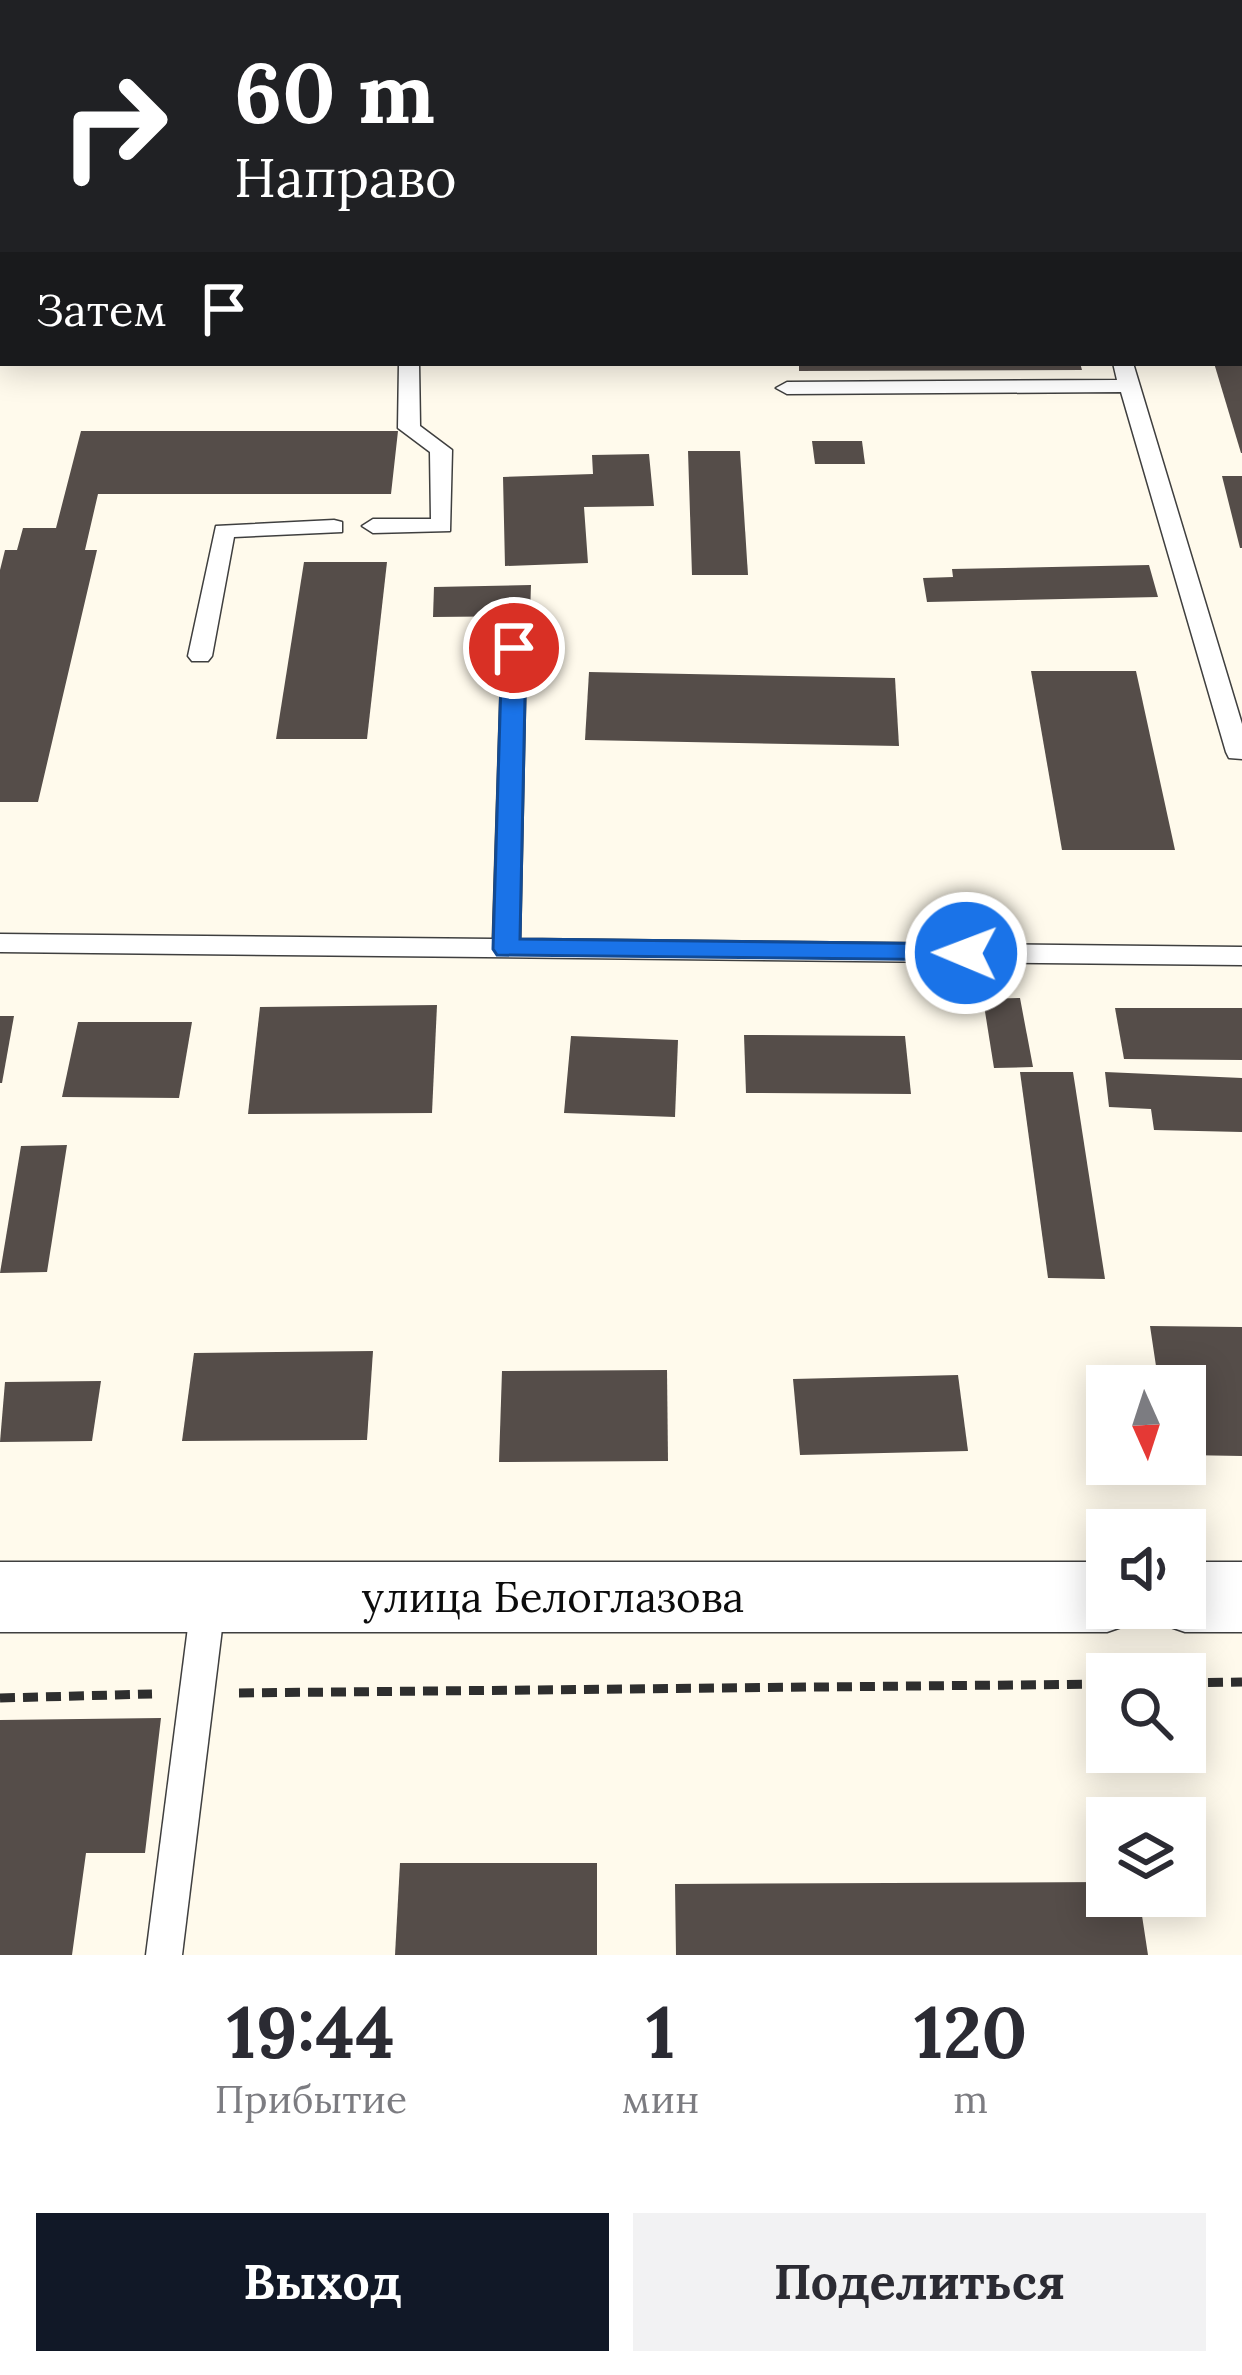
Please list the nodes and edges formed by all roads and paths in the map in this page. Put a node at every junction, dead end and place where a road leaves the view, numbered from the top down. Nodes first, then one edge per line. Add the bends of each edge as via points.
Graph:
1 (409, 366) edge
2 (1126, 374) edge
3 (787, 388) dead end
4 (373, 526) dead end
5 (334, 527) dead end
6 (514, 648) dead end
7 (200, 656) dead end
8 (1240, 758) edge
9 (0, 943) edge
10 (506, 949) junction
11 (1242, 956) edge
12 (209, 1596) junction
13 (0, 1597) edge
14 (1086, 1597) edge
15 (1206, 1597) edge
16 (1242, 1597) edge
17 (1242, 1682) edge
18 (1206, 1683) edge
19 (1086, 1684) edge
20 (197, 1694) junction
21 (0, 1697) edge
22 (164, 1955) edge

1 - 4 lane via 409,428 441,450 442,526
2 - 3 lane
2 - 8 lane
5 - 7 lane via 224,531
6 - 10 lane
9 - 10 lane
10 - 11 lane
12 - 13 street, улица Белоглазова
12 - 14 street, улица Белоглазова
12 - 20 lane
15 - 16 street
17 - 18 path
19 - 20 path
20 - 21 path
20 - 22 lane

